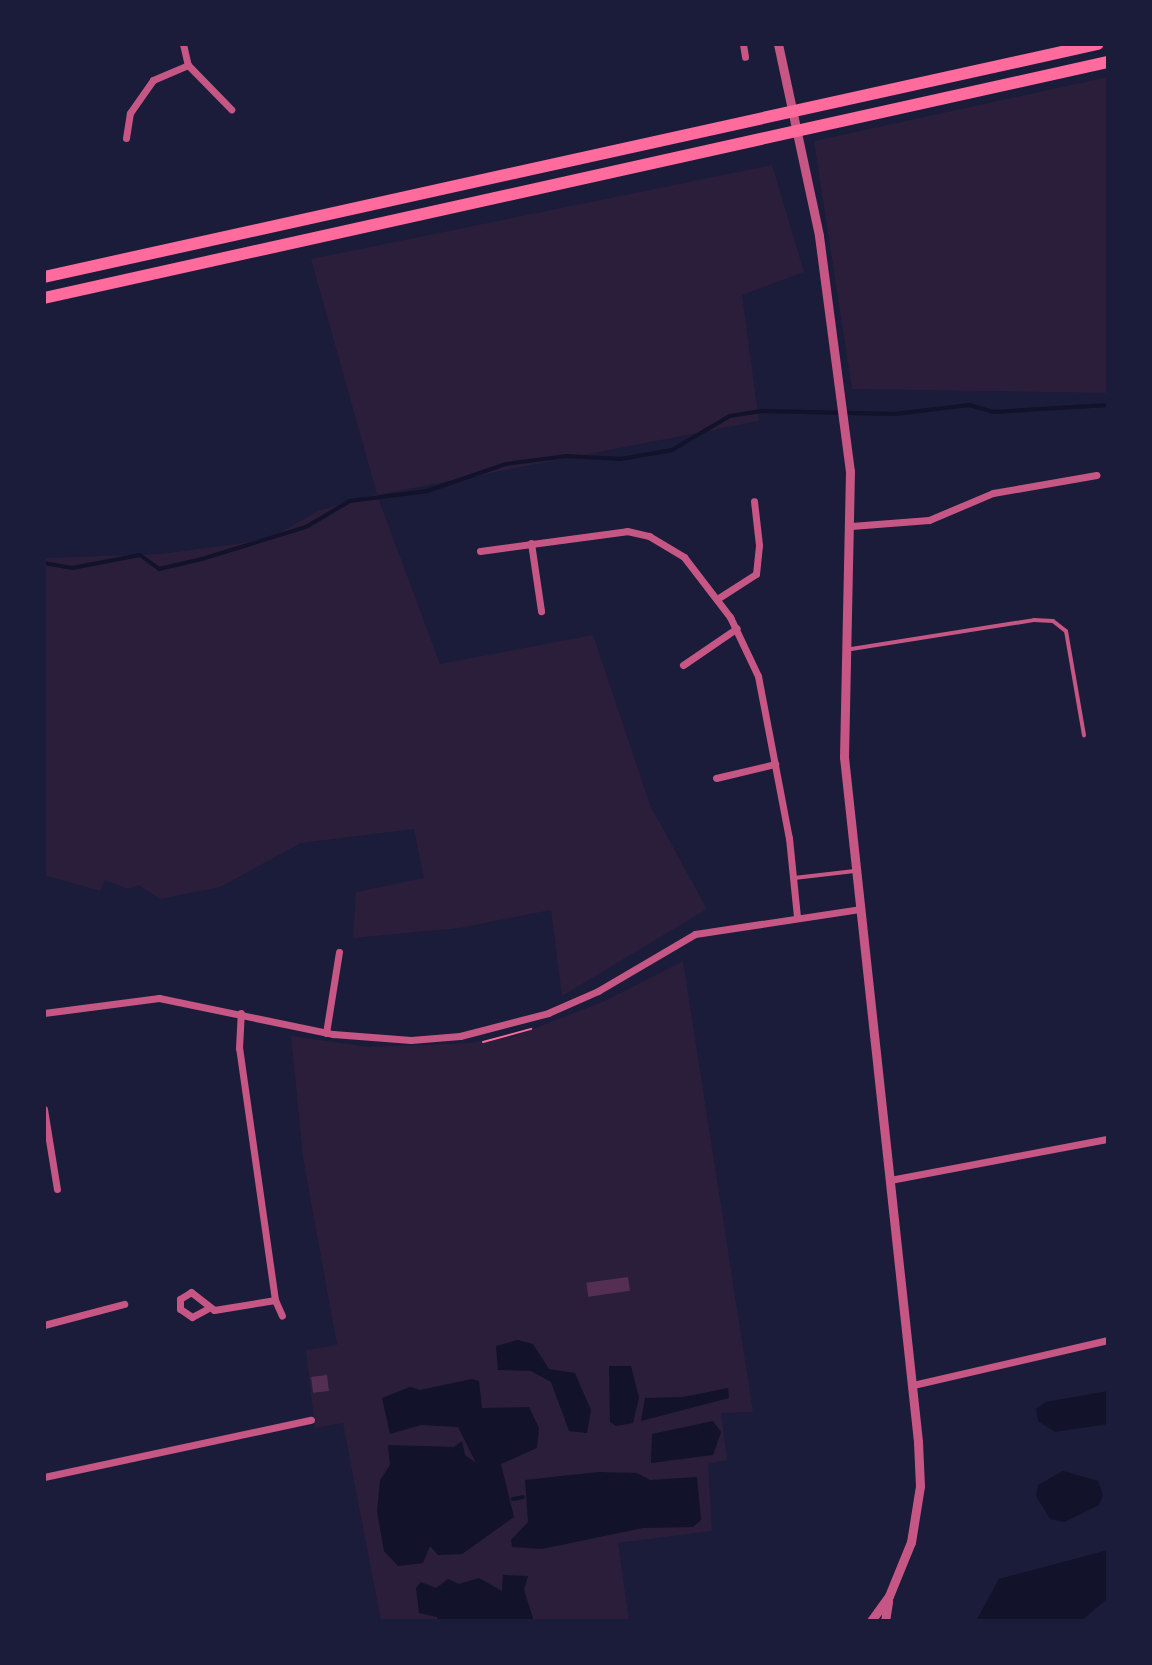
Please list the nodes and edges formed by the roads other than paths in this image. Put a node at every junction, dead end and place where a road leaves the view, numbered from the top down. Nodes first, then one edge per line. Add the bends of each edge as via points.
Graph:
1 (183, 44) edge
2 (743, 44) edge
3 (778, 44) edge
4 (1098, 44) edge
5 (745, 57) dead end
6 (1108, 62) edge
7 (188, 65) junction
8 (231, 109) dead end
9 (126, 138) dead end
10 (44, 277) edge
11 (44, 298) edge
12 (1096, 475) dead end
13 (754, 501) dead end
14 (851, 526) junction
15 (531, 543) junction
16 (480, 551) dead end
17 (717, 599) junction
18 (541, 611) dead end
19 (737, 628) junction
20 (843, 651) junction
21 (683, 665) dead end
22 (1084, 735) dead end
23 (775, 764) junction
24 (716, 778) dead end
25 (857, 871) junction
26 (794, 878) junction
27 (861, 909) junction
28 (797, 917) junction
29 (339, 952) dead end
30 (44, 1013) edge
31 (241, 1013) junction
32 (326, 1033) junction
33 (44, 1109) edge
34 (1108, 1139) edge
35 (890, 1180) junction
36 (57, 1189) dead end
37 (275, 1300) junction
38 (124, 1304) dead end
39 (210, 1309) dead end
40 (282, 1316) dead end
41 (44, 1325) edge
42 (1108, 1340) edge
43 (913, 1385) junction
44 (311, 1420) dead end
45 (44, 1477) edge
46 (889, 1596) junction
47 (871, 1621) edge
48 (885, 1621) edge

1 - 7 street
2 - 5 street
3 - 14 street via 805,167 843,406
4 - 10 highway
6 - 11 highway
7 - 8 street
7 - 9 street via 153,80 130,113
12 - 14 street via 993,493 929,520
13 - 17 street via 756,574
14 - 20 street
15 - 16 street
15 - 17 street via 597,531 649,536 684,557
15 - 18 street
17 - 19 street
19 - 21 street
19 - 23 street via 758,676
20 - 22 lane via 1053,621 1066,631
20 - 25 street via 844,757
23 - 24 street
23 - 26 street
25 - 26 lane
25 - 27 street
26 - 28 street
27 - 28 street
27 - 35 street
28 - 32 street via 695,934 598,991 504,1026 411,1040
29 - 32 street
30 - 31 street via 159,998
31 - 32 street
31 - 37 street via 239,1048
33 - 36 street
34 - 35 street
35 - 43 street
37 - 39 street
37 - 40 street
38 - 41 street
42 - 43 street
43 - 46 street via 918,1512
44 - 45 street
46 - 47 street
46 - 48 street

